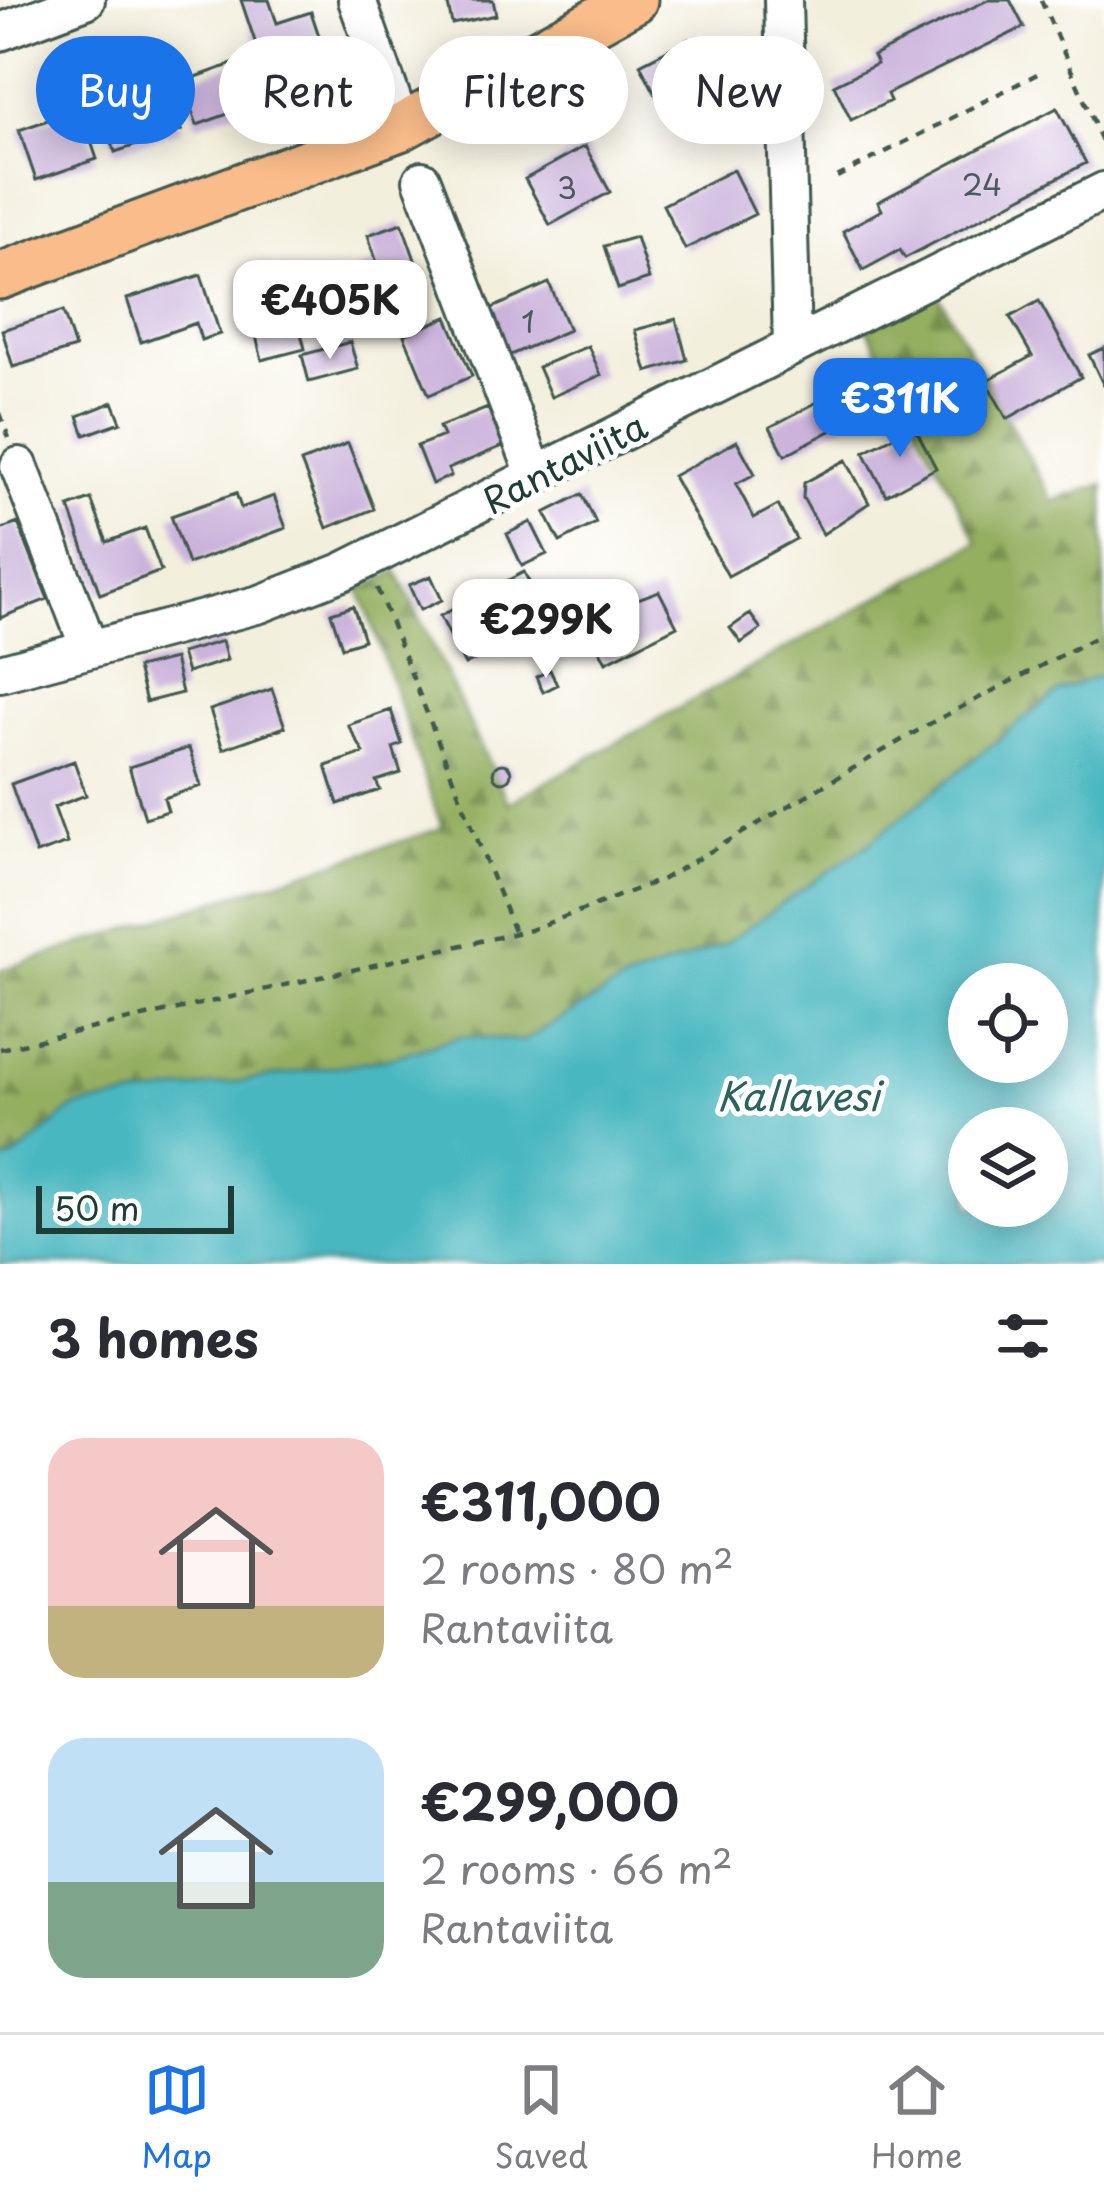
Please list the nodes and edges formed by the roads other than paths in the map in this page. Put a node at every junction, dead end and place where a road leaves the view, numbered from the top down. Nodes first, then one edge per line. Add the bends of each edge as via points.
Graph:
1 (86, 0) edge
2 (357, 0) edge
3 (634, 0) edge
4 (783, 0) edge
5 (0, 32) edge
6 (403, 127) junction
7 (422, 180) dead end
8 (1104, 191) edge
9 (0, 276) edge
10 (793, 346) junction
11 (20, 466) dead end
12 (536, 477) junction
13 (88, 645) junction
14 (0, 673) edge

1 - 5 street
2 - 6 street
3 - 6 main road
4 - 10 street
6 - 9 main road
7 - 12 street
8 - 10 street, Rantaviita
10 - 12 street, Rantaviita
11 - 13 street
12 - 13 street, Rantaviita via 293,593
13 - 14 street, Rantaviita

